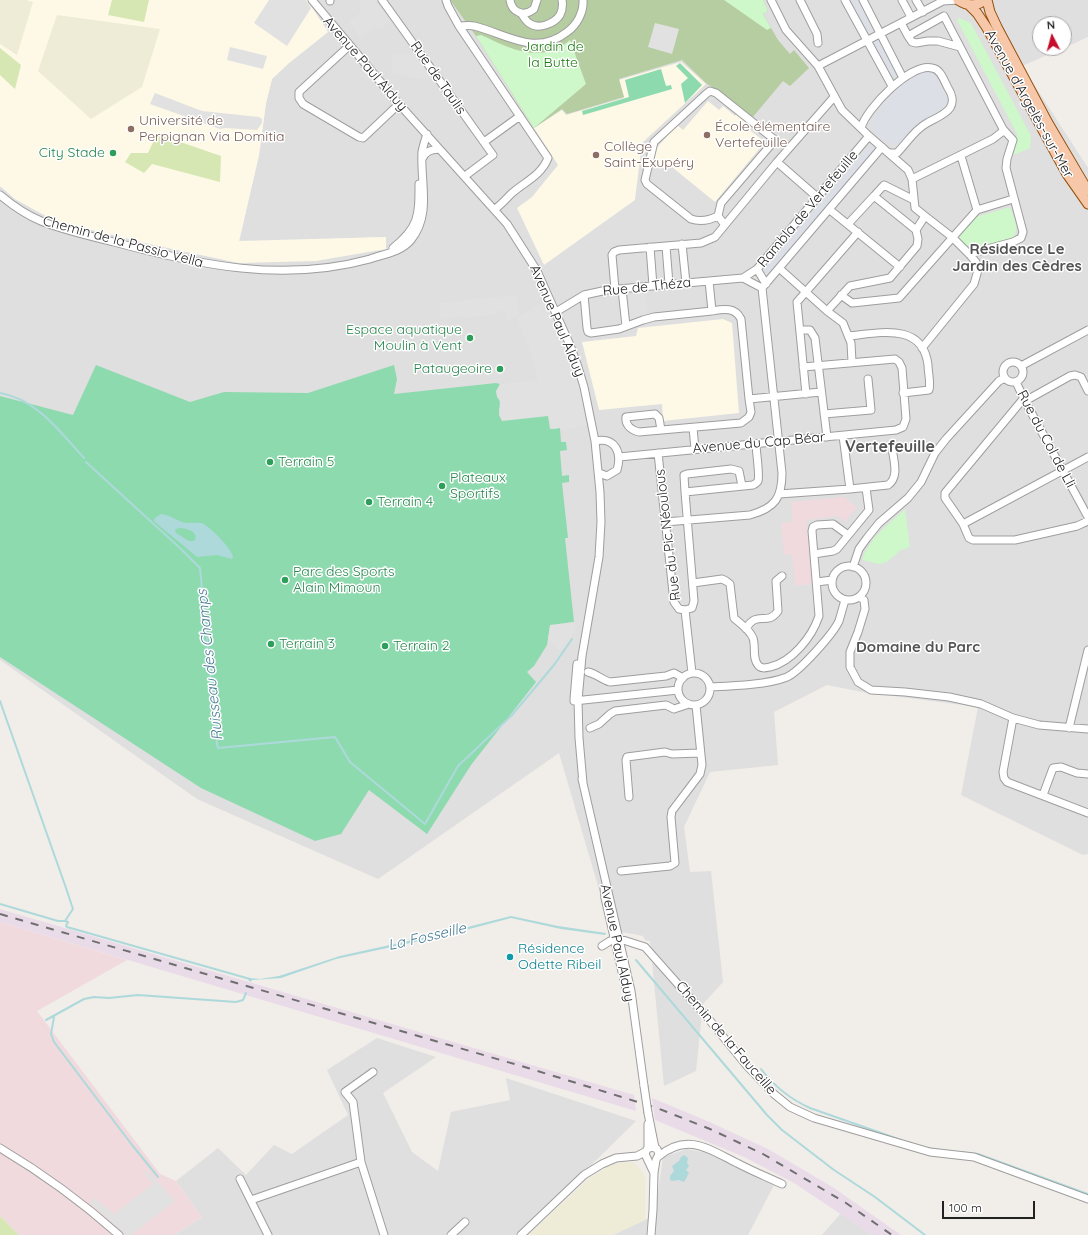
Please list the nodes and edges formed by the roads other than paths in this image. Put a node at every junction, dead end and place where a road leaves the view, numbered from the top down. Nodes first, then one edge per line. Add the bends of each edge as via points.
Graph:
1 (312, 0) edge
2 (382, 0) edge
3 (446, 0) edge
4 (510, 0) edge
5 (537, 0) edge
6 (562, 0) edge
7 (583, 0) edge
8 (770, 0) edge
9 (800, 0) edge
10 (845, 0) edge
11 (862, 0) edge
12 (902, 0) edge
13 (916, 0) edge
14 (943, 0) edge
15 (958, 0) edge
16 (986, 0) edge
17 (969, 5) junction
18 (922, 12) junction
19 (521, 14) junction
20 (911, 17) junction
21 (901, 23) junction
22 (459, 26) junction
23 (880, 34) junction
24 (908, 36) junction
25 (867, 40) junction
26 (818, 43) dead end
27 (349, 46) junction
28 (960, 47) junction
29 (818, 66) junction
30 (903, 78) junction
31 (892, 86) junction
32 (834, 97) junction
33 (399, 104) junction
34 (520, 116) junction
35 (861, 128) junction
36 (1003, 129) junction
37 (427, 134) junction
38 (869, 136) junction
39 (484, 142) junction
40 (882, 147) junction
41 (439, 149) junction
42 (888, 153) junction
43 (961, 156) junction
44 (422, 159) junction
45 (777, 162) junction
46 (466, 176) junction
47 (912, 179) junction
48 (1088, 191) edge
49 (0, 195) edge
50 (874, 196) junction
51 (817, 197) junction
52 (1013, 199) junction
53 (914, 200) junction
54 (1088, 204) edge
55 (495, 209) junction
56 (830, 210) junction
57 (977, 210) junction
58 (718, 216) junction
59 (925, 216) junction
60 (848, 224) junction
61 (725, 225) junction
62 (916, 230) junction
63 (858, 232) junction
64 (952, 237) junction
65 (682, 244) junction
66 (666, 246) junction
67 (650, 247) junction
68 (387, 254) junction
69 (969, 254) junction
70 (900, 266) junction
71 (779, 268) junction
72 (758, 269) junction
73 (743, 278) junction
74 (709, 281) junction
75 (686, 283) junction
76 (669, 284) junction
77 (653, 286) junction
78 (764, 286) junction
79 (618, 289) junction
80 (805, 292) junction
81 (584, 295) junction
82 (841, 295) junction
83 (712, 310) junction
84 (826, 311) junction
85 (556, 312) junction
86 (626, 326) junction
87 (800, 330) junction
88 (1088, 330) edge
89 (849, 336) junction
90 (922, 348) junction
91 (852, 362) junction
92 (818, 365) junction
93 (1021, 366) junction
94 (803, 367) junction
95 (1005, 378) junction
96 (868, 379) dead end
97 (1016, 382) junction
98 (1088, 391) edge
99 (821, 392) junction
100 (903, 393) junction
101 (806, 394) junction
102 (773, 397) junction
103 (749, 399) junction
104 (1024, 400) junction
105 (824, 414) junction
106 (693, 428) junction
107 (661, 430) junction
108 (843, 436) junction
109 (826, 437) junction
110 (595, 441) junction
111 (778, 442) junction
112 (756, 444) junction
113 (892, 447) dead end
114 (695, 450) junction
115 (658, 453) junction
116 (1088, 456) edge
117 (618, 457) junction
118 (1062, 470) junction
119 (599, 474) junction
120 (742, 486) junction
121 (866, 488) junction
122 (850, 489) junction
123 (685, 492) junction
124 (779, 494) junction
125 (1088, 517) edge
126 (687, 520) junction
127 (1088, 521) edge
128 (666, 522) junction
129 (962, 524) junction
130 (848, 535) junction
131 (814, 554) junction
132 (853, 566) junction
133 (782, 576) dead end
134 (832, 580) junction
135 (817, 582) junction
136 (693, 583) junction
137 (859, 597) junction
138 (845, 600) junction
139 (685, 610) junction
140 (746, 629) junction
141 (1088, 650) edge
142 (1086, 671) edge
143 (588, 672) dead end
144 (692, 673) junction
145 (683, 678) junction
146 (710, 687) junction
147 (678, 690) junction
148 (576, 700) junction
149 (692, 705) junction
150 (1013, 718) junction
151 (590, 728) dead end
152 (1069, 728) junction
153 (1088, 729) edge
154 (700, 753) junction
155 (1088, 774) edge
156 (1043, 795) junction
157 (629, 796) dead end
158 (1088, 813) edge
159 (622, 871) dead end
160 (618, 943) junction
161 (602, 946) dead end
162 (372, 1072) dead end
163 (0, 1148) edge
164 (652, 1154) junction
165 (361, 1162) junction
166 (240, 1179) dead end
167 (782, 1184) dead end
168 (1088, 1199) edge
169 (251, 1200) junction
170 (465, 1222) dead end
171 (119, 1235) edge
172 (268, 1235) edge
173 (384, 1235) edge
174 (451, 1235) edge
175 (521, 1235) edge
176 (651, 1235) edge

1 - 27 street, Avenue Paul Alduy
2 - 39 street, Rue de Taulis
3 - 22 street
4 - 19 street via 514,10
5 - 19 street via 534,9
6 - 19 street via 560,15 549,24 529,24
7 - 22 street via 574,27 548,42 522,42 473,25
8 - 29 street via 786,30
9 - 26 street via 817,34
10 - 25 street
11 - 23 street
12 - 20 street
13 - 18 street
14 - 15 street
14 - 18 street
15 - 17 main road
16 - 17 main road
16 - 48 main road, Avenue d'Argelès-sur-Mer via 997,27 1048,123
17 - 54 main road, Avenue d'Argelès-sur-Mer via 985,25 1059,161
18 - 20 street
20 - 21 street
21 - 23 street
21 - 24 street
22 - 34 street
23 - 25 street
23 - 30 street
24 - 28 street via 916,43 938,41
24 - 28 street via 944,16
25 - 29 street
25 - 31 street
27 - 33 street, Avenue Paul Alduy
27 - 33 street via 299,92 303,104 363,138
28 - 36 street
29 - 32 street
30 - 31 street
30 - 42 street via 921,69 932,68 939,71 952,101 944,114 920,127 897,153
31 - 35 street via 864,118
32 - 35 street via 842,110
32 - 45 street
33 - 37 street, Avenue Paul Alduy
34 - 39 street
34 - 55 street via 548,158 534,178
35 - 38 street
36 - 43 street via 992,139
36 - 52 street via 1012,140 1006,168
37 - 41 street, Avenue Paul Alduy
37 - 44 street
37 - 68 street via 422,138 419,149 418,214 406,238
38 - 40 street
38 - 51 street, Rambla de Vertefeuille
39 - 46 street, Rue de Taulis via 493,155
40 - 42 street
40 - 56 street, Rambla de Vertefeuille
41 - 44 street via 428,151
41 - 46 street, Avenue Paul Alduy
42 - 47 street via 908,170
43 - 47 street
43 - 57 street
44 - 68 street via 424,195 421,221 410,241
45 - 51 street
45 - 61 street
46 - 55 street, Avenue Paul Alduy
47 - 53 street
49 - 68 street, Chemin de la Passio Vella via 41,221 165,256 228,267 275,271 323,269
50 - 53 street via 884,185
50 - 60 street
50 - 62 street
51 - 72 street, Rambla de Vertefeuille
52 - 57 street
52 - 69 street via 1023,232 1021,238
53 - 59 street via 915,208
55 - 85 street, Avenue Paul Alduy via 530,259
56 - 60 street
56 - 71 street, Rambla de Vertefeuille
57 - 64 street
58 - 58 street via 721,203 775,140 716,93 710,91 654,142 644,180 691,219 711,219
58 - 61 street
59 - 62 street
59 - 64 street
60 - 63 street
61 - 65 street via 715,236 701,243
62 - 70 street via 917,246
63 - 70 street
63 - 80 street
64 - 69 street
64 - 82 street via 899,298 852,304
65 - 66 street
65 - 75 street
66 - 67 street
66 - 76 street
67 - 77 street
67 - 79 street via 614,252 612,255
69 - 90 street via 976,262 978,270 974,284
70 - 82 street via 890,278 850,286
71 - 78 street, Rambla de Vertefeuille
71 - 80 street
72 - 73 street, Rambla de Vertefeuille
72 - 78 street
73 - 74 street, Rue de Théza
73 - 78 street
74 - 75 street, Rue de Théza
74 - 83 street
75 - 76 street, Rue de Théza
76 - 77 street, Rue de Théza
77 - 79 street, Rue de Théza
78 - 102 street
79 - 81 street, Rue de Théza
79 - 86 street
80 - 84 street
80 - 87 street via 797,302
81 - 85 street, Rue de Théza
81 - 86 street via 588,332
82 - 84 street
83 - 86 street via 654,317
83 - 103 street via 725,309 739,314
84 - 89 street via 843,323
85 - 110 street, Avenue Paul Alduy via 584,387
87 - 92 street via 810,330 815,338
87 - 94 street
88 - 93 street
89 - 90 street via 901,332
89 - 91 street
90 - 100 street via 927,355 929,390
91 - 92 street, Avenue du Cap Béar
91 - 100 street, Avenue du Cap Béar via 895,359 902,368
92 - 94 street, Avenue du Cap Béar
92 - 99 street
93 - 95 street via 1014,362 1007,364 1003,369
93 - 97 street via 1023,375
94 - 101 street
95 - 97 street via 1010,382
95 - 132 street via 999,381 946,439 935,453 921,482 866,538
96 - 105 street via 871,410
97 - 104 street, Rue du Col de Lli
98 - 104 street via 1081,377 1075,375
99 - 101 street
99 - 105 street
100 - 108 street, Avenue du Cap Béar via 906,419 903,427
101 - 102 street
102 - 103 street
102 - 111 street
103 - 106 street via 750,417 741,423
104 - 118 street, Rue du Col de Lli
104 - 129 street via 945,494
105 - 109 street
106 - 107 street
106 - 114 street
107 - 107 street via 659,418 655,414 626,417 628,426 635,431
108 - 109 street, Avenue du Cap Béar
108 - 122 street
109 - 111 street, Avenue du Cap Béar
110 - 117 street via 612,443 617,448
110 - 119 street, Avenue Paul Alduy
111 - 112 street, Avenue du Cap Béar
111 - 124 street via 782,473 782,488
112 - 114 street, Avenue du Cap Béar
112 - 120 street via 758,481 753,485
113 - 121 street via 895,475 892,482 888,485
114 - 115 street, Avenue du Cap Béar
115 - 117 street, Avenue du Cap Béar
115 - 128 street, Rue du Pic Néoulous
116 - 118 street
117 - 119 street via 617,470 607,476
118 - 125 street, Rue du Col de Lli
118 - 129 street
119 - 148 street, Avenue Paul Alduy via 602,522 599,557 592,602 577,663
120 - 123 street
120 - 123 street, Rue du Pic Néoulous via 739,471 731,469 684,475
121 - 122 street
121 - 130 street via 869,510
122 - 124 street
123 - 126 street, Rue du Pic Néoulous
124 - 126 street via 771,506 762,512
126 - 128 street
126 - 136 street, Rue du Pic Néoulous
127 - 129 street via 1077,526 1016,540 972,540
128 - 139 street, Rue du Pic Néoulous via 674,602 679,609
130 - 131 street via 837,549
130 - 131 street via 832,524 813,527
131 - 135 street
132 - 134 street via 840,568
132 - 137 street via 862,572 865,578 865,589
133 - 140 street via 776,581 778,611 768,618 752,620
134 - 135 street
134 - 138 street via 836,595
135 - 140 street via 817,624 787,660 765,669 759,666 753,639
136 - 139 street, Rue du Pic Néoulous via 694,605
136 - 140 street via 722,579 730,584 734,618
137 - 138 street
137 - 150 street via 864,600 865,609 850,652 850,667 858,682 871,690 935,695 980,704
138 - 146 street via 834,627 813,654 794,672 772,681
139 - 144 street, Rue du Pic Néoulous
141 - 142 street
142 - 152 street
143 - 145 street via 610,682 674,673
144 - 145 street
144 - 146 street via 704,676
145 - 147 street
146 - 149 street via 705,701
147 - 148 street
147 - 149 street via 682,699
148 - 160 street, Avenue Paul Alduy via 574,740
149 - 151 street via 674,709 666,705 616,711
149 - 154 street
150 - 152 street via 1039,725
150 - 156 street via 1004,778 1007,782
152 - 153 street
154 - 157 street via 665,752 628,757 626,760
154 - 159 street via 700,774 675,806 671,817 675,863 670,866
155 - 156 street via 1061,767 1053,768
156 - 158 street
160 - 161 street via 610,941
160 - 164 street, Avenue Paul Alduy, bridge via 631,991
160 - 168 street, Chemin de la Fauceille via 635,943 645,948 747,1066 790,1107 814,1118 930,1152 974,1157 992,1162
162 - 165 street via 345,1092 352,1102
163 - 171 street via 42,1174
164 - 167 street via 696,1145
164 - 175 street via 616,1158 584,1175
164 - 176 street, Avenue Paul Alduy via 654,1173
165 - 169 street
165 - 173 street
166 - 169 street
169 - 172 street
170 - 174 street

